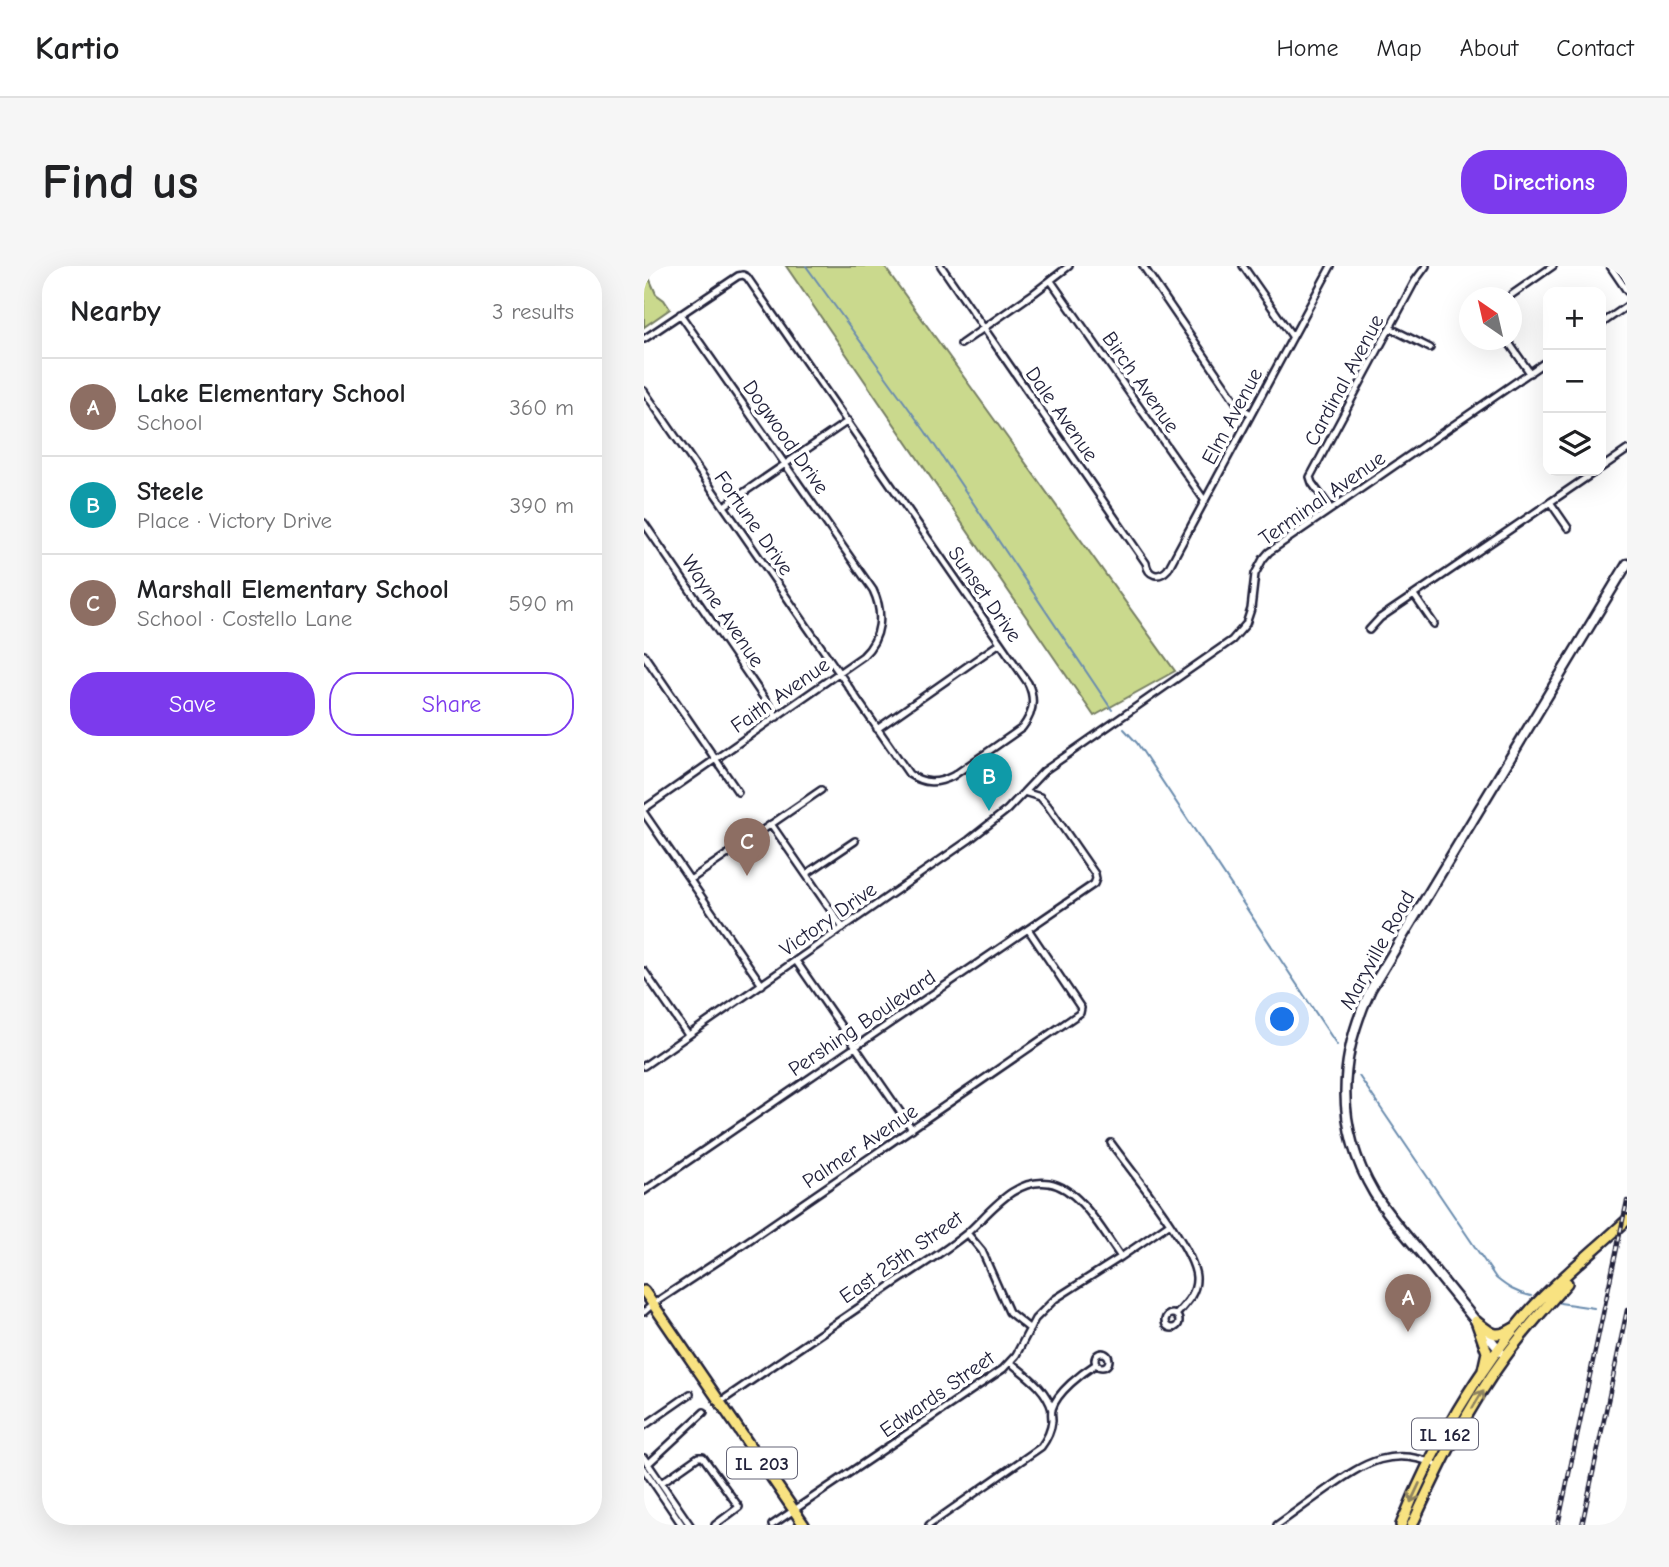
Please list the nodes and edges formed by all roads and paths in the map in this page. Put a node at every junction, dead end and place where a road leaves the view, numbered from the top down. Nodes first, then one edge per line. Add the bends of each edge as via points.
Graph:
1 (941, 266) edge
2 (1069, 266) edge
3 (1143, 266) edge
4 (1243, 266) edge
5 (1331, 266) edge
6 (1426, 266) edge
7 (1553, 266) edge
8 (1610, 266) edge
9 (1051, 281) junction
10 (1522, 288) edge
11 (1627, 291) edge
12 (1627, 306) edge
13 (680, 314) junction
14 (1606, 321) edge
15 (984, 328) junction
16 (1390, 328) junction
17 (1292, 336) junction
18 (644, 339) edge
19 (961, 344) dead end
20 (1430, 348) dead end
21 (1514, 350) edge
22 (1543, 364) edge
23 (1530, 373) junction
24 (644, 391) edge
25 (1251, 414) junction
26 (848, 421) junction
27 (1627, 450) edge
28 (785, 464) junction
29 (1606, 465) edge
30 (1589, 476) edge
31 (1205, 500) junction
32 (1550, 502) junction
33 (724, 506) junction
34 (1331, 509) junction
35 (644, 523) edge
36 (1568, 528) dead end
37 (1627, 564) edge
38 (1158, 576) joint
39 (866, 579) joint
40 (1414, 595) junction
41 (1434, 624) dead end
42 (1369, 630) dead end
43 (1000, 643) junction
44 (644, 655) edge
45 (839, 673) junction
46 (777, 716) junction
47 (877, 729) junction
48 (716, 759) junction
49 (821, 790) dead end
50 (738, 792) dead end
51 (1024, 792) junction
52 (644, 811) edge
53 (771, 824) junction
54 (855, 841) dead end
55 (806, 874) junction
56 (690, 880) junction
57 (843, 929) junction
58 (1028, 929) junction
59 (796, 961) junction
60 (644, 971) edge
61 (762, 985) junction
62 (688, 1035) junction
63 (855, 1048) junction
64 (644, 1066) edge
65 (912, 1129) junction
66 (1111, 1143) dead end
67 (644, 1191) edge
68 (1627, 1220) edge
69 (1169, 1224) junction
70 (967, 1233) junction
71 (1121, 1257) junction
72 (1588, 1257) junction
73 (644, 1291) edge
74 (653, 1304) junction
75 (644, 1312) edge
76 (1176, 1315) dead end
77 (1476, 1321) junction
78 (1518, 1325) junction
79 (1030, 1329) junction
80 (1502, 1353) junction
81 (1010, 1362) junction
82 (1096, 1364) dead end
83 (1481, 1376) junction
84 (690, 1394) dead end
85 (720, 1402) junction
86 (1052, 1410) junction
87 (704, 1412) dead end
88 (644, 1426) edge
89 (644, 1458) edge
90 (1430, 1462) junction
91 (646, 1466) edge
92 (1440, 1466) junction
93 (661, 1483) junction
94 (794, 1511) junction
95 (682, 1525) edge
96 (690, 1525) edge
97 (715, 1525) edge
98 (772, 1525) edge
99 (804, 1525) edge
100 (929, 1525) edge
101 (1277, 1525) edge
102 (1401, 1525) edge
103 (1412, 1525) edge

1 - 15 street, Dale Avenue
2 - 9 street
3 - 25 street via 1236,402
4 - 17 street
5 - 17 street, Elm Avenue
6 - 16 street, Cardinal Avenue
7 - 10 street
8 - 11 street
9 - 15 street
9 - 31 street, Birch Avenue
12 - 14 street
13 - 18 street
13 - 26 street, Sunset Drive via 738,275 747,277
13 - 28 street, Dogwood Drive
15 - 19 street
15 - 38 street, Dale Avenue via 1147,570
16 - 20 street
16 - 34 street, Cardinal Avenue via 1310,477
17 - 25 street, Elm Avenue
21 - 23 street
22 - 23 street, Terminal Avenue
23 - 34 street, Terminal Avenue
24 - 33 street, Fortune Drive
25 - 31 street, Elm Avenue
26 - 28 street
26 - 43 street, Sunset Drive
27 - 29 street
28 - 33 street
28 - 39 street, Dogwood Drive
30 - 32 street
31 - 38 street, Elm Avenue via 1168,569
32 - 36 street
32 - 40 street
33 - 45 street, Fortune Drive
34 - 51 street, Terminal Avenue via 1263,559 1255,574 1249,617 1237,635 1053,764
35 - 46 street, Wayne Avenue
37 - 77 main road, Maryville Road via 1371,989 1349,1050 1347,1118 1366,1179 1384,1208
39 - 45 street, Faith Avenue via 880,608 878,634 863,656
40 - 41 street
40 - 42 street
43 - 47 street
43 - 47 street, Sunset Drive via 1032,695 1032,709 1022,728 949,778 936,782 915,778
44 - 48 street
45 - 46 street, Faith Avenue
45 - 47 street, Sunset Drive
46 - 48 street, Faith Avenue
48 - 50 street
48 - 52 street, Faith Avenue
49 - 53 street
51 - 57 street, Victory Drive via 983,830
51 - 58 street, Pershing Boulevard via 1044,801 1096,879
52 - 56 street
53 - 55 street
53 - 56 street
54 - 55 street
55 - 57 street
56 - 61 street
57 - 59 street, Victory Drive
58 - 63 street, Pershing Boulevard
58 - 65 street, Palmer Avenue via 1080,1013
59 - 61 street, Victory Drive
59 - 63 street
60 - 62 street
61 - 62 street, Victory Drive
62 - 64 street, Victory Drive
63 - 65 street
63 - 67 street, Pershing Boulevard
65 - 74 street, Palmer Avenue
66 - 69 street
68 - 72 main road, IL 162
69 - 71 street, Edwards Street
69 - 76 street via 1196,1278 1190,1299
70 - 71 street, East 25th Street via 1012,1193 1035,1183 1052,1184 1080,1200
70 - 79 street via 982,1251 1009,1312
70 - 85 street, East 25th Street
71 - 79 street, Edwards Street via 1055,1299
72 - 78 main road, IL 162
72 - 80 main road, IL 162
73 - 74 main road, IL 203
74 - 75 street, Palmer Avenue
74 - 85 main road, IL 203
77 - 78 main road via 1501,1335
77 - 80 main road, Maryville Road
77 - 83 main road via 1487,1352
78 - 80 main road, IL 162
79 - 81 street, Edwards Street
80 - 83 main road, IL 162
92 -> 80 main road, IL 162
81 - 86 street via 1041,1389
81 - 94 street, Edwards Street
82 - 86 street via 1067,1388
83 - 90 main road, IL 162
84 - 88 street
85 - 94 main road, IL 203
86 - 100 street via 1050,1431 1035,1452
87 - 91 street
89 - 91 street
90 - 92 street
90 - 101 street via 1390,1457 1370,1462
90 -> 102 main road, IL 162
91 - 93 street
91 - 95 street
92 - 103 main road, IL 162
93 - 96 street
93 - 97 street via 703,1457 739,1507
94 - 98 street, Edwards Street
94 - 99 main road, IL 203

